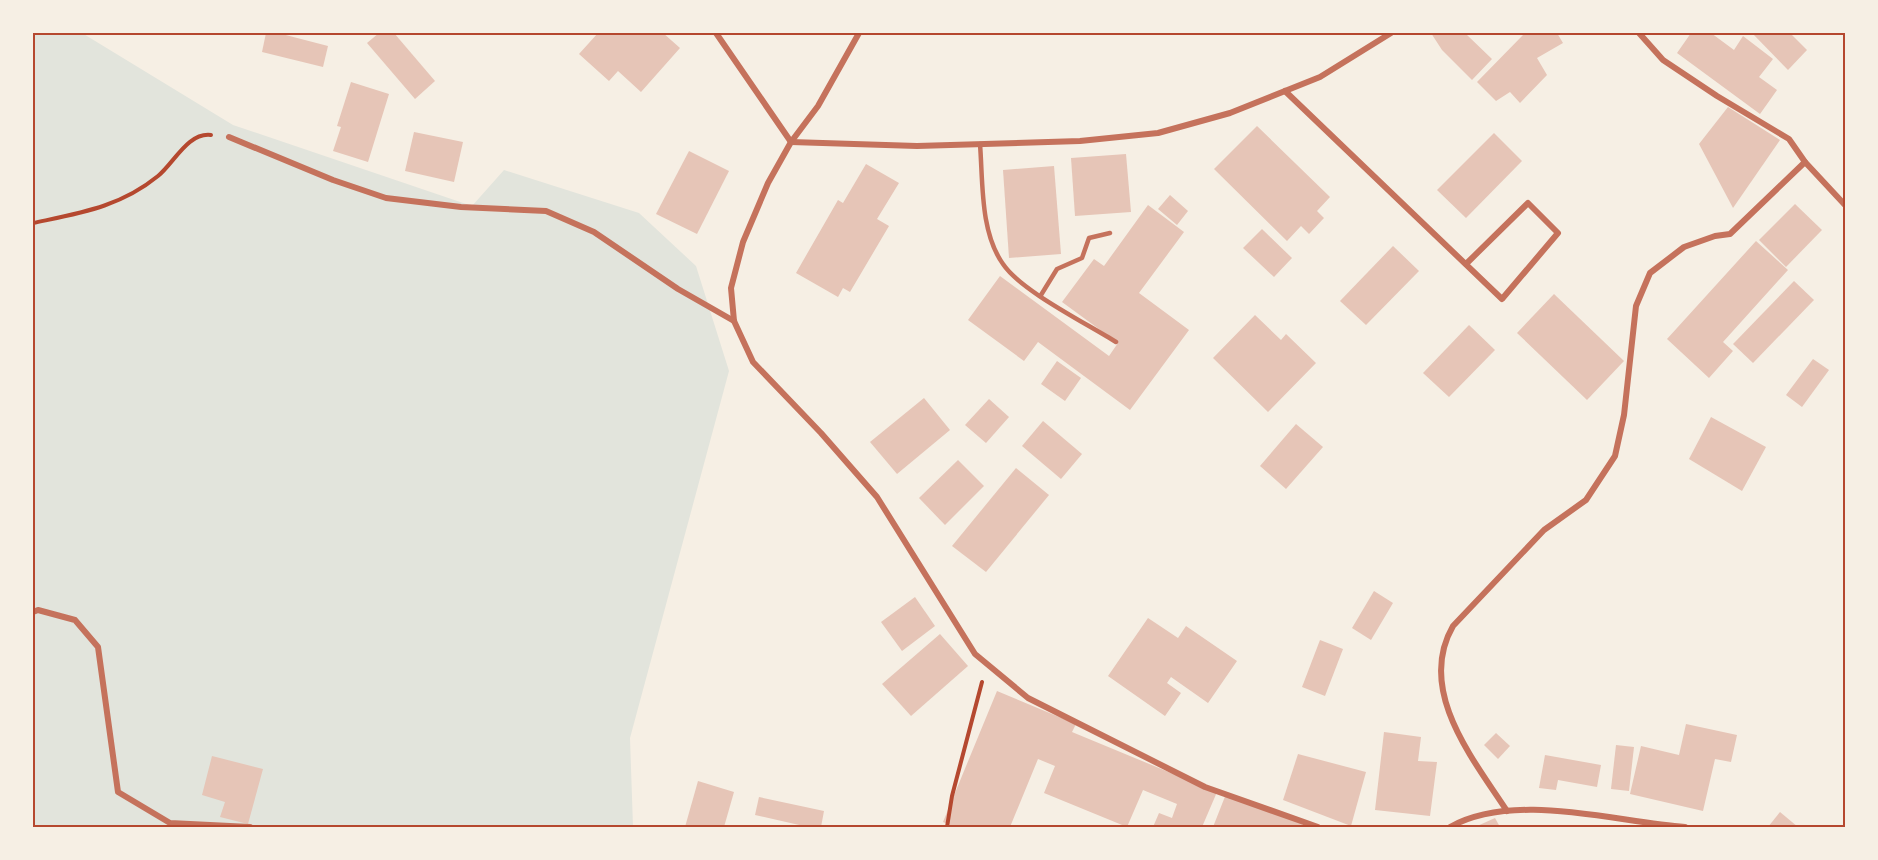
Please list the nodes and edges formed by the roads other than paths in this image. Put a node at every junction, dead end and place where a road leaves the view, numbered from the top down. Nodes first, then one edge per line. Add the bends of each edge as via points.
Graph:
1 (716, 33) edge
2 (859, 33) edge
3 (1391, 33) edge
4 (1639, 33) edge
5 (1285, 91) junction
6 (229, 137) road end
7 (791, 142) junction
8 (980, 144) junction
9 (1805, 162) junction
10 (1845, 205) edge
11 (1110, 233) dead end
12 (1467, 263) junction
13 (1041, 295) junction
14 (734, 321) junction
15 (1116, 342) dead end
16 (36, 611) edge
17 (1507, 811) junction
18 (250, 827) edge
19 (1318, 827) edge
20 (1450, 827) edge
21 (1685, 827) edge

1 - 7 street
2 - 7 street via 818,106
3 - 5 street via 1320,77
4 - 9 street via 1663,60 1789,139
5 - 8 street via 1230,113 1158,133 1080,141
5 - 12 street
6 - 14 street via 386,198 546,211 594,232 687,295
7 - 8 street
7 - 14 street via 743,242 731,288
8 - 13 lane via 994,249 1018,281
9 - 10 street
9 - 17 street via 1730,234 1684,247 1650,273 1636,306 1624,415 1615,456 1586,500 1544,530 1453,626 1443,643 1440,666 1450,719
11 - 13 lane via 1089,238 1082,258 1057,269
12 - 12 street via 1502,299 1558,233 1528,203
13 - 15 lane
14 - 19 street via 753,362 877,497 975,654 987,666 1028,698 1205,787
16 - 18 street via 75,620 98,647 118,792 170,823
17 - 20 street via 1462,820
17 - 21 street via 1602,816

